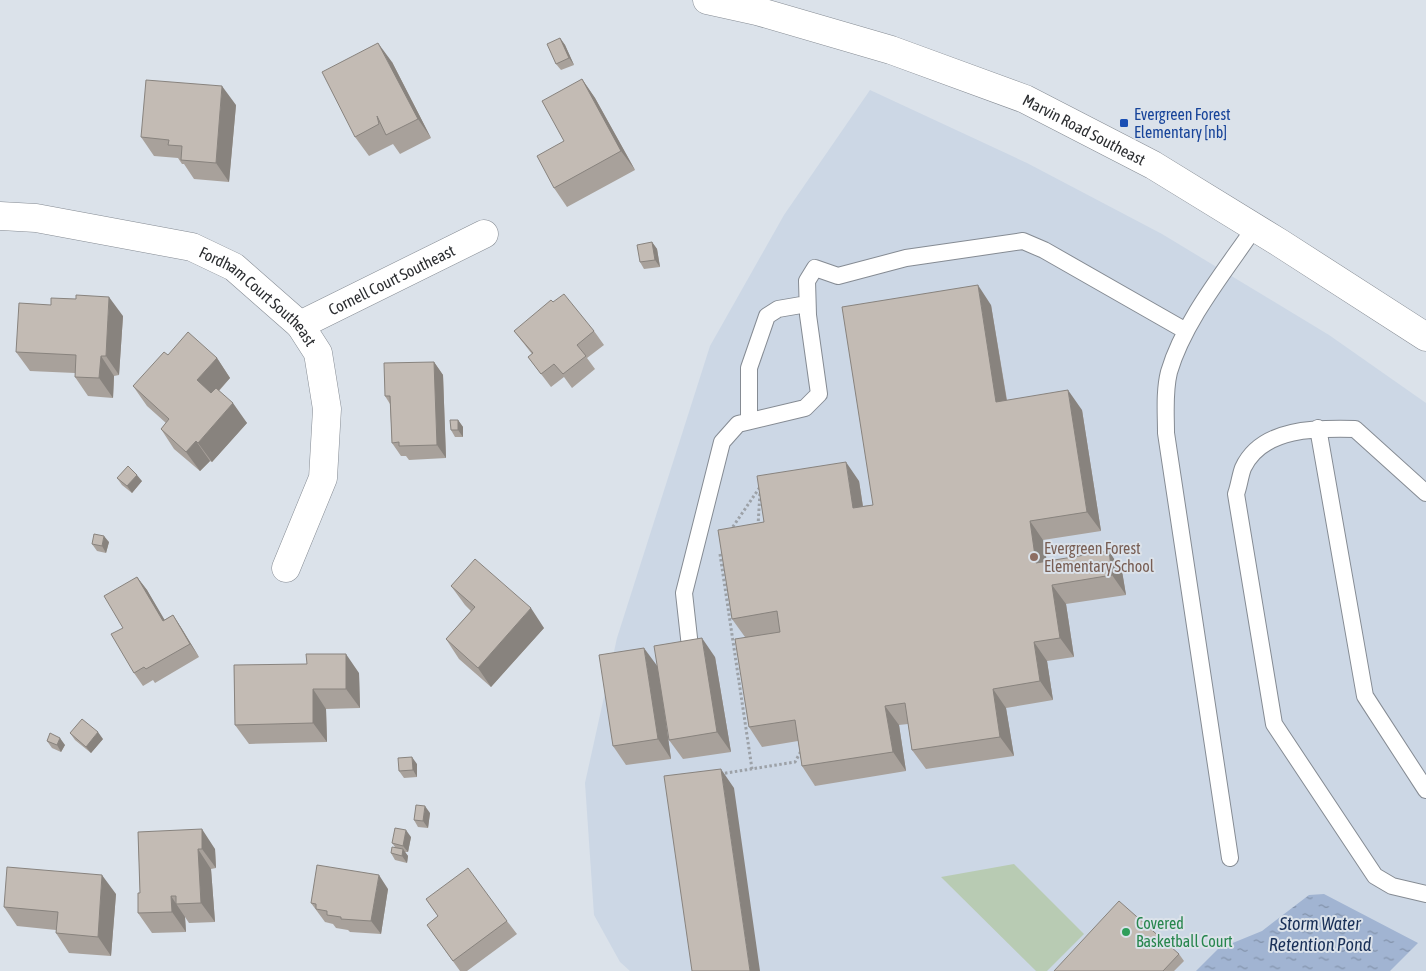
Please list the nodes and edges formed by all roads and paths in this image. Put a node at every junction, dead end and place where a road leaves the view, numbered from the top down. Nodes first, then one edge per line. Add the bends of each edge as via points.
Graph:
1 (707, 0) edge
2 (757, 5) edge
3 (0, 216) edge
4 (1255, 227) junction
5 (484, 234) dead end
6 (807, 304) junction
7 (300, 325) junction
8 (1186, 330) junction
9 (1426, 337) edge
10 (749, 421) junction
11 (1318, 428) junction
12 (1425, 496) edge
13 (758, 533) edge
14 (724, 539) edge
15 (719, 546) edge
16 (286, 568) dead end
17 (690, 647) edge
18 (804, 747) edge
19 (752, 768) junction
20 (713, 775) edge
21 (1426, 790) edge
22 (1230, 858) dead end
23 (1426, 894) edge

1 - 2 street, Marvin Road Southeast
2 - 4 street, Marvin Road Southeast via 1025,99 1153,165
3 - 7 street, Fordham Court Southeast via 36,218 192,247 234,267
4 - 8 lane
4 - 9 street, Marvin Road Southeast
5 - 7 street, Cornell Court Southeast
6 - 8 lane via 807,281 815,268 838,276 906,258 1023,241
6 - 10 lane via 778,308 767,316 749,368
6 - 10 lane via 819,394 806,408
7 - 16 street, Fordham Court Southeast via 318,353 327,409 323,478
8 - 22 lane via 1170,371 1166,392 1166,433
10 - 17 lane via 738,424 722,442 684,593
11 - 12 lane via 1356,429
11 - 21 lane via 1365,696
11 - 23 lane via 1285,434 1260,446 1244,467 1236,494 1274,724 1375,876 1392,886
13 - 14 path via 761,486
15 - 19 path
18 - 19 path via 795,762
19 - 20 path

